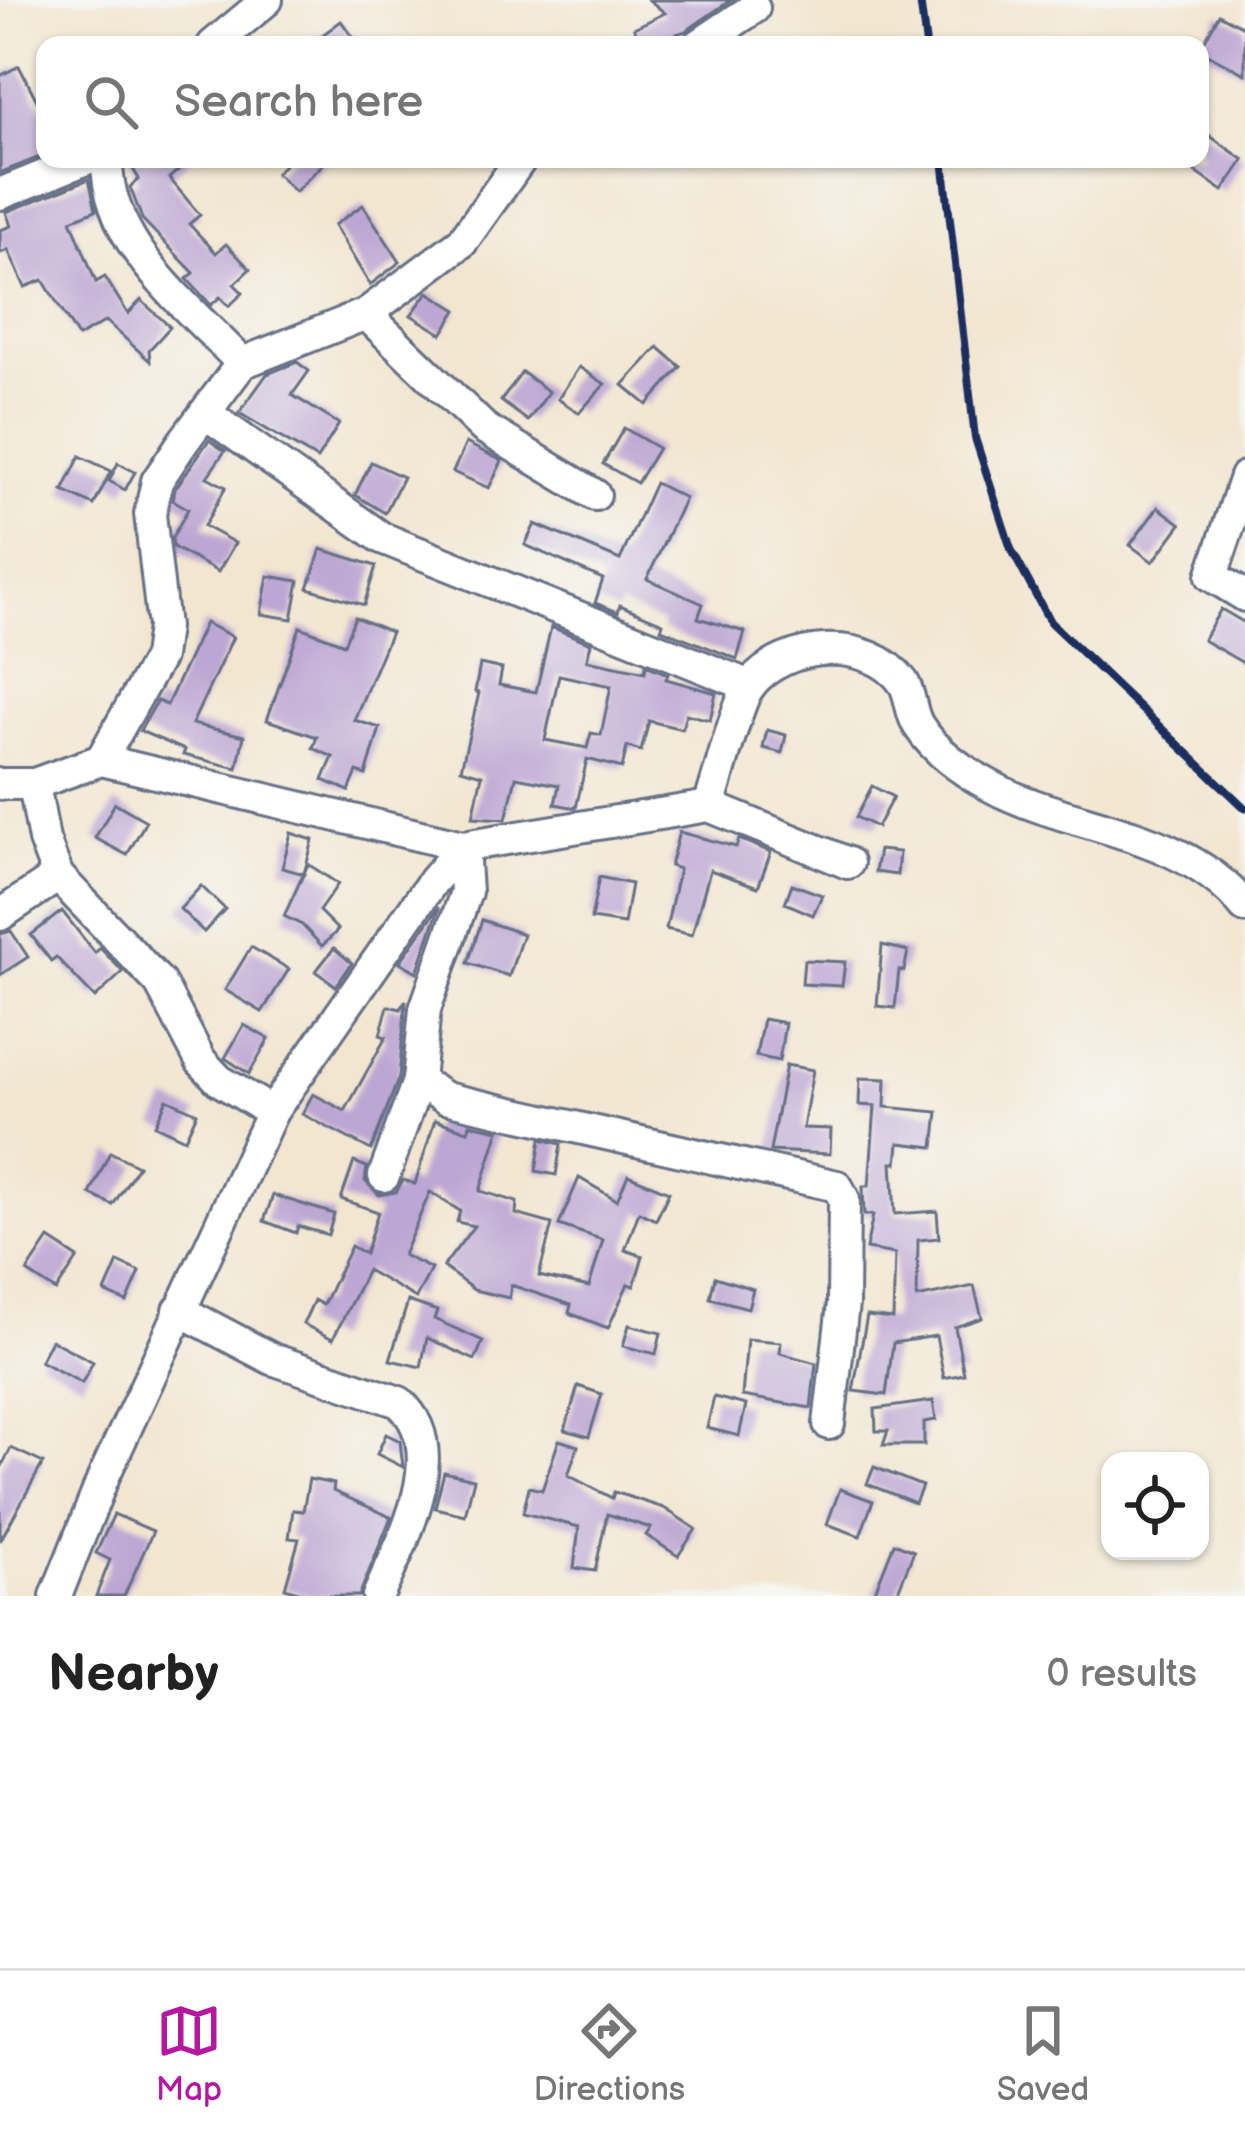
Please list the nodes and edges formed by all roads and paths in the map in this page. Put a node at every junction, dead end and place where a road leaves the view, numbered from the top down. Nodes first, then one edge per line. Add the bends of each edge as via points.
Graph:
1 (267, 0) edge
2 (754, 8) dead end
3 (224, 36) edge
4 (712, 36) edge
5 (64, 168) edge
6 (108, 168) edge
7 (515, 168) edge
8 (0, 194) edge
9 (366, 314) junction
10 (242, 363) junction
11 (205, 413) junction
12 (1245, 477) edge
13 (595, 495) dead end
14 (1245, 596) edge
15 (750, 686) junction
16 (101, 760) junction
17 (0, 784) edge
18 (34, 784) junction
19 (709, 806) junction
20 (464, 846) junction
21 (848, 863) dead end
22 (58, 876) junction
23 (1245, 907) edge
24 (0, 915) edge
25 (418, 1082) junction
26 (272, 1112) junction
27 (384, 1175) dead end
28 (179, 1310) junction
29 (829, 1424) dead end
30 (56, 1596) edge
31 (378, 1596) edge

1 - 3 street
2 - 4 street
5 - 8 street
6 - 10 street via 116,220
7 - 9 street via 462,242
9 - 10 street
9 - 13 street via 484,428
10 - 11 street
11 - 15 street via 382,538
11 - 16 street via 157,481 150,514 159,657
12 - 14 street via 1212,576
15 - 19 street
15 - 23 street via 787,659 844,648 869,652 904,683 918,724 968,776 1199,863
16 - 18 street
16 - 20 street
17 - 18 street
18 - 22 street
19 - 20 street
19 - 21 street
20 - 25 street via 466,892 425,1009
20 - 26 street
22 - 24 street
22 - 26 street via 160,983 201,1061
25 - 27 street
25 - 29 street via 445,1097 837,1186 844,1199 843,1304
26 - 28 street
28 - 30 street
28 - 31 street via 272,1359 399,1402 414,1415 425,1459

